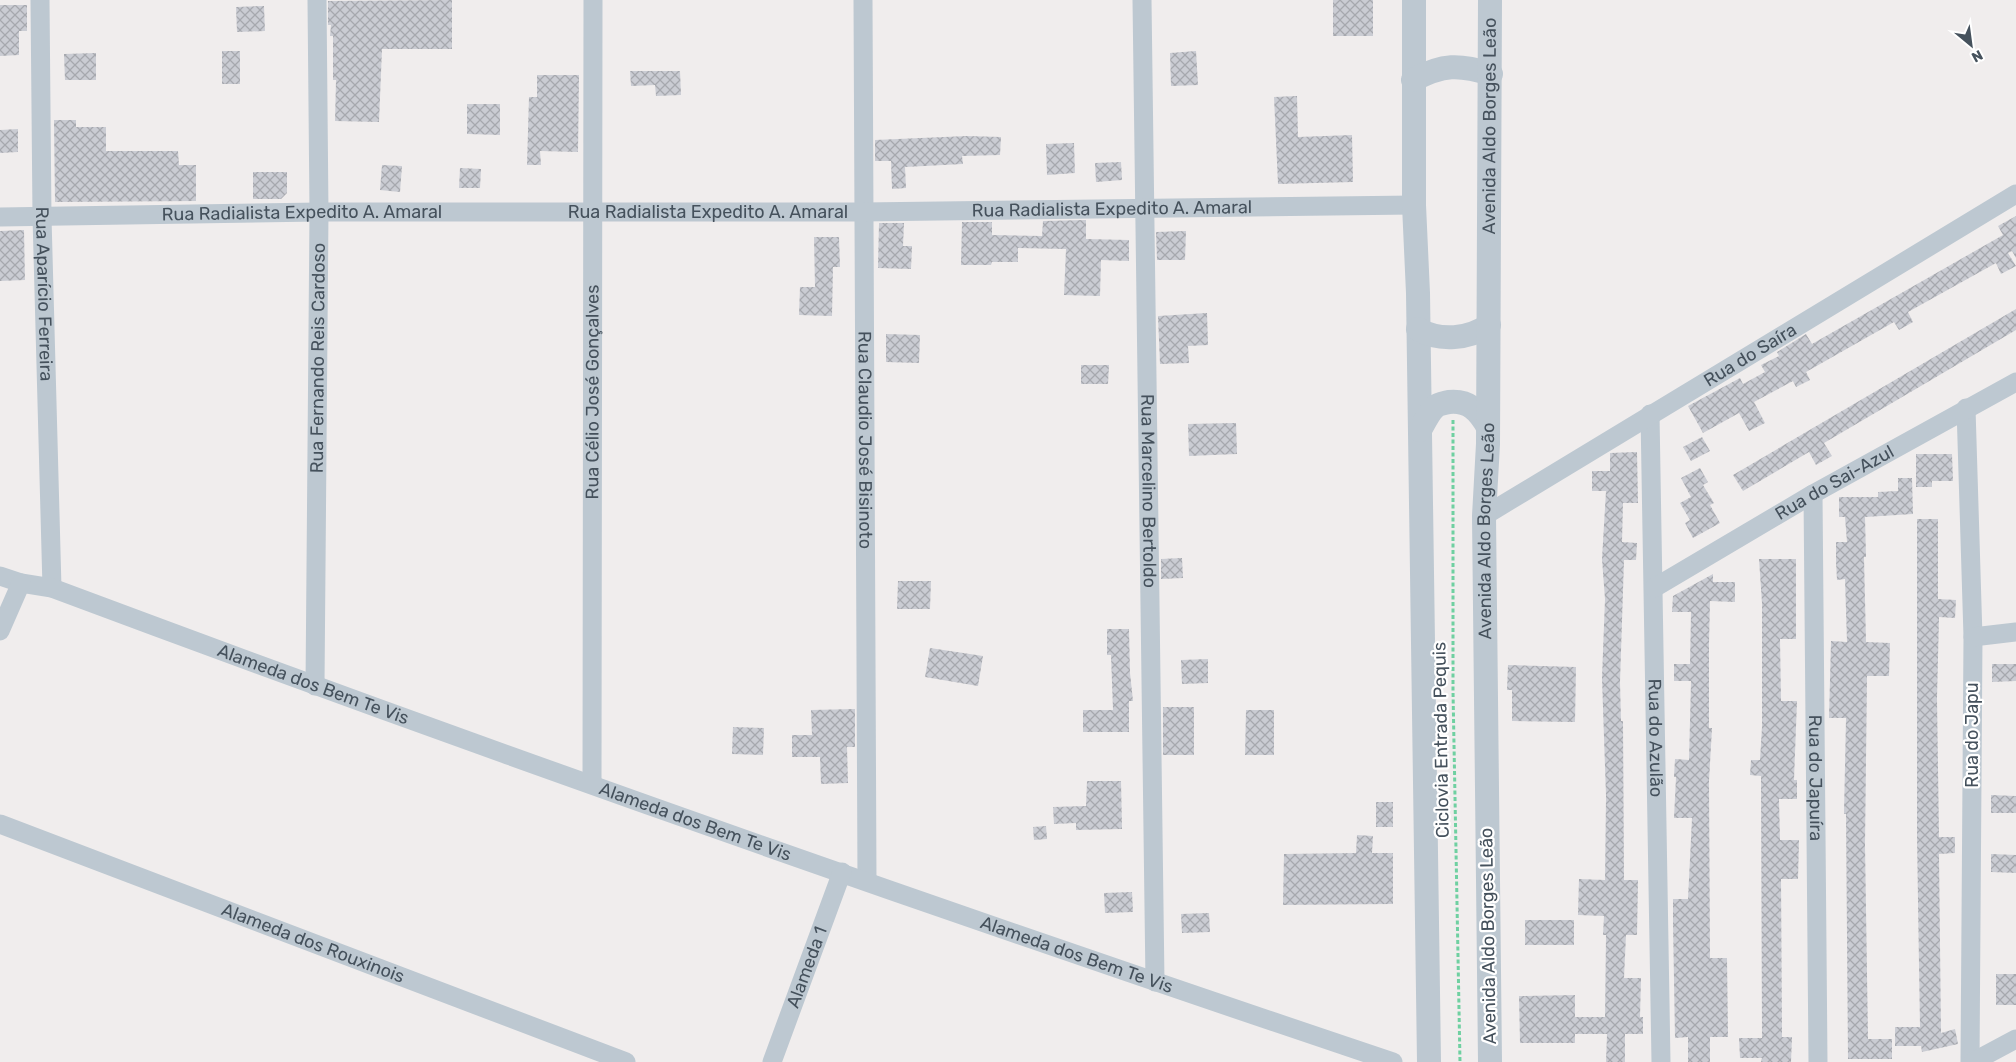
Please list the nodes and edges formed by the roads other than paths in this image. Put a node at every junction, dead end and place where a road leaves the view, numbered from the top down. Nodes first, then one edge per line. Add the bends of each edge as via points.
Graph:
1 (40, 0) edge
2 (317, 0) edge
3 (593, 0) edge
4 (863, 0) edge
5 (1142, 0) edge
6 (1414, 0) edge
7 (1490, 0) edge
8 (1490, 74) junction
9 (1414, 80) junction
10 (2016, 194) edge
11 (1414, 205) junction
12 (1145, 209) junction
13 (594, 211) junction
14 (319, 212) junction
15 (862, 212) junction
16 (0, 217) edge
17 (42, 217) junction
18 (1489, 325) junction
19 (1418, 329) junction
20 (2016, 382) edge
21 (1966, 408) junction
22 (1650, 414) junction
23 (1488, 427) junction
24 (1420, 430) junction
25 (1813, 494) junction
26 (1484, 516) junction
27 (0, 576) edge
28 (21, 583) junction
29 (52, 588) junction
30 (1654, 588) junction
31 (0, 631) edge
32 (2016, 632) edge
33 (1973, 637) junction
34 (315, 686) junction
35 (592, 784) junction
36 (0, 824) edge
37 (842, 872) junction
38 (867, 881) junction
39 (1155, 982) junction
40 (2016, 1039) edge
41 (626, 1062) edge
42 (772, 1062) edge
43 (1393, 1062) edge
44 (1429, 1062) edge
45 (1490, 1062) edge
46 (1662, 1062) edge
47 (1818, 1062) edge
48 (1971, 1062) edge

1 - 17 street, Rua Aparício Ferreira
2 - 14 street, Rua Fernando Reis Cardoso
3 - 13 street, Rua Célio José Gonçalves
4 - 15 street, Rua Claudio José Bisinoto
5 - 12 street, Rua Marcelino Bertoldo
6 - 9 street
7 - 8 street, Avenida Aldo Borges Leão
8 - 9 street via 1442,67
8 - 18 street, Avenida Aldo Borges Leão
9 - 11 street
10 - 22 street, Rua do Saíra
11 - 12 street, Rua Radialista Expedito A. Amaral
11 - 19 street
12 - 15 street, Rua Radialista Expedito A. Amaral
12 - 39 street, Rua Marcelino Bertoldo
13 - 14 street, Rua Radialista Expedito A. Amaral
13 - 15 street, Rua Radialista Expedito A. Amaral
13 - 35 street, Rua Célio José Gonçalves
14 - 17 street, Rua Radialista Expedito A. Amaral
14 - 34 street, Rua Fernando Reis Cardoso
15 - 38 street, Rua Claudio José Bisinoto
16 - 17 street, Rua Radialista Expedito A. Amaral
17 - 29 street, Rua Aparício Ferreira
18 - 19 street via 1470,336 1457,337 1427,334
18 - 23 street, Avenida Aldo Borges Leão
19 - 24 street
20 - 21 street, Rua do Sai-Azul
21 - 25 street, Rua do Sai-Azul
21 - 33 street, Rua do Japu
22 - 26 street, Rua do Saíra
22 - 30 street, Rua do Azulão
23 - 24 street via 1471,405 1458,401 1435,407
23 - 26 street, Avenida Aldo Borges Leão
24 - 44 street
25 - 30 street, Rua do Sai-Azul
25 - 47 street, Rua do Japuíra
26 - 45 street, Avenida Aldo Borges Leão
27 - 28 street, Alameda dos Bem Te Vis
28 - 29 street, Alameda dos Bem Te Vis
28 - 31 street
29 - 34 street, Alameda dos Bem Te Vis
30 - 46 street, Rua do Azulão
32 - 33 street
33 - 48 street, Rua do Japu
34 - 35 street, Alameda dos Bem Te Vis
35 - 37 street, Alameda dos Bem Te Vis
36 - 41 street, Alameda dos Rouxinois
37 - 38 street, Alameda dos Bem Te Vis
37 - 42 street, Alameda 1
38 - 39 street, Alameda dos Bem Te Vis
39 - 43 street, Alameda dos Bem Te Vis
40 - 48 street

